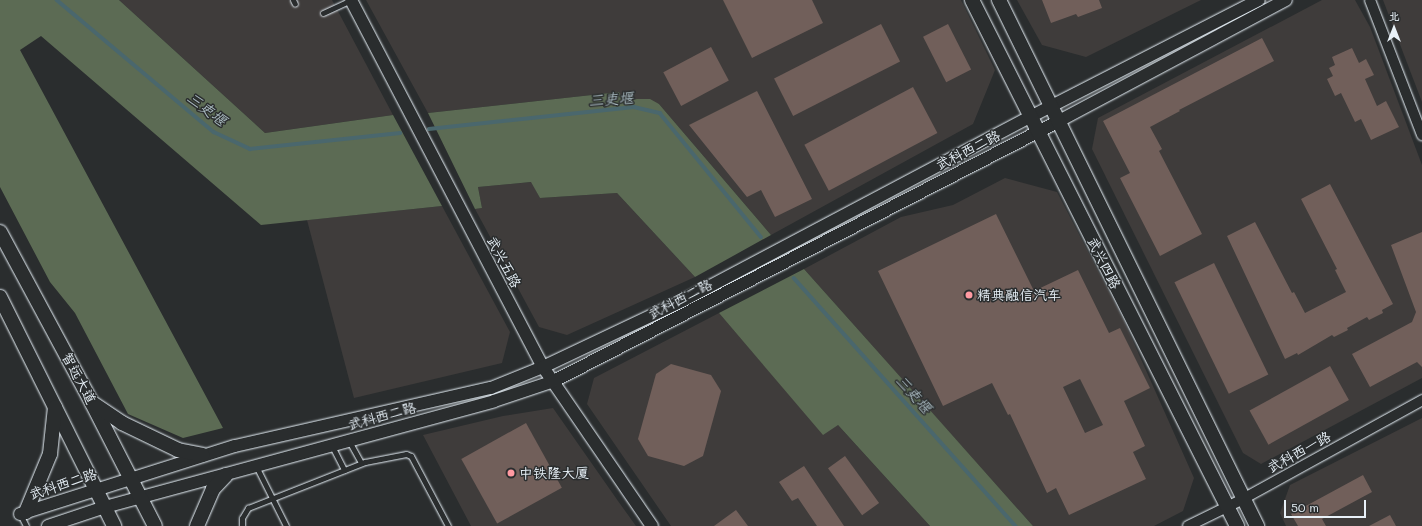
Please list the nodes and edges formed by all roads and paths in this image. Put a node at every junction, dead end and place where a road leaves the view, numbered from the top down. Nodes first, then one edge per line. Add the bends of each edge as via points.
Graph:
1 (351, 0) edge
2 (972, 0) edge
3 (999, 0) edge
4 (1259, 0) edge
5 (1286, 0) edge
6 (1370, 0) edge
7 (323, 13) dead end
8 (1052, 107) junction
9 (1030, 117) junction
10 (1059, 121) junction
11 (1038, 131) junction
12 (1422, 134) edge
13 (0, 232) edge
14 (0, 297) edge
15 (543, 367) junction
16 (554, 381) junction
17 (1422, 400) edge
18 (92, 403) junction
19 (55, 407) junction
20 (348, 441) junction
21 (332, 446) junction
22 (203, 455) junction
23 (361, 463) junction
24 (256, 466) junction
25 (344, 470) junction
26 (226, 475) junction
27 (131, 478) junction
28 (95, 489) junction
29 (142, 498) junction
30 (271, 499) junction
31 (1243, 499) junction
32 (105, 507) junction
33 (1227, 507) junction
34 (24, 517) edge
35 (242, 525) dead end
36 (48, 526) edge
37 (114, 526) edge
38 (155, 526) edge
39 (197, 526) edge
40 (286, 526) edge
41 (448, 526) edge
42 (652, 526) edge
43 (1188, 526) edge
44 (1237, 526) edge
45 (1257, 526) edge

1 - 7 lane
1 - 15 street, 武兴五路
2 - 9 main road, 武兴四路
3 - 8 main road, 武兴四路
4 - 8 street, 武科西二路
5 - 10 street, 武科西二路
6 - 12 street
8 - 9 street, 武科西二路
8 - 10 main road, 武兴四路
9 - 11 main road, 武兴四路
9 - 15 street, 武科西二路 via 684,300
10 - 11 street, 武科西二路
10 - 31 main road, 武兴四路
11 - 16 street, 武科西二路
11 - 33 main road, 武兴四路
13 - 18 main road, 智远大道
14 - 19 main road
15 - 16 street, 武兴五路
15 - 22 street, 武科西二路 via 491,388
16 - 20 street, 武科西二路 via 494,401
16 - 42 street, 武兴五路
17 - 31 street, 武科西一路
18 - 22 main road via 122,423 178,450
18 - 27 main road, 智远大道
19 - 28 main road
19 - 34 main road via 50,454
20 - 21 street, 武科西二路
20 - 23 lane
21 - 24 street, 武科西二路
21 - 25 lane
22 - 27 street, 武科西二路
23 - 25 lane
23 - 41 lane via 406,454 411,456
24 - 26 street, 武科西二路
24 - 30 lane
25 - 30 lane
26 - 29 street, 武科西二路
26 - 39 main road via 213,489
27 - 28 street, 武科西二路
27 - 29 main road, 智远大道
28 - 32 main road
28 - 34 street, 武科西二路
29 - 32 street, 武科西二路
29 - 38 main road, 智远大道
30 - 35 lane via 248,508 242,518
30 - 40 lane
31 - 33 street, 武科西一路
31 - 45 main road, 武兴四路
32 - 36 street, 武科西二路
32 - 37 main road
33 - 43 street, 武科西一路
33 - 44 main road, 武兴四路

